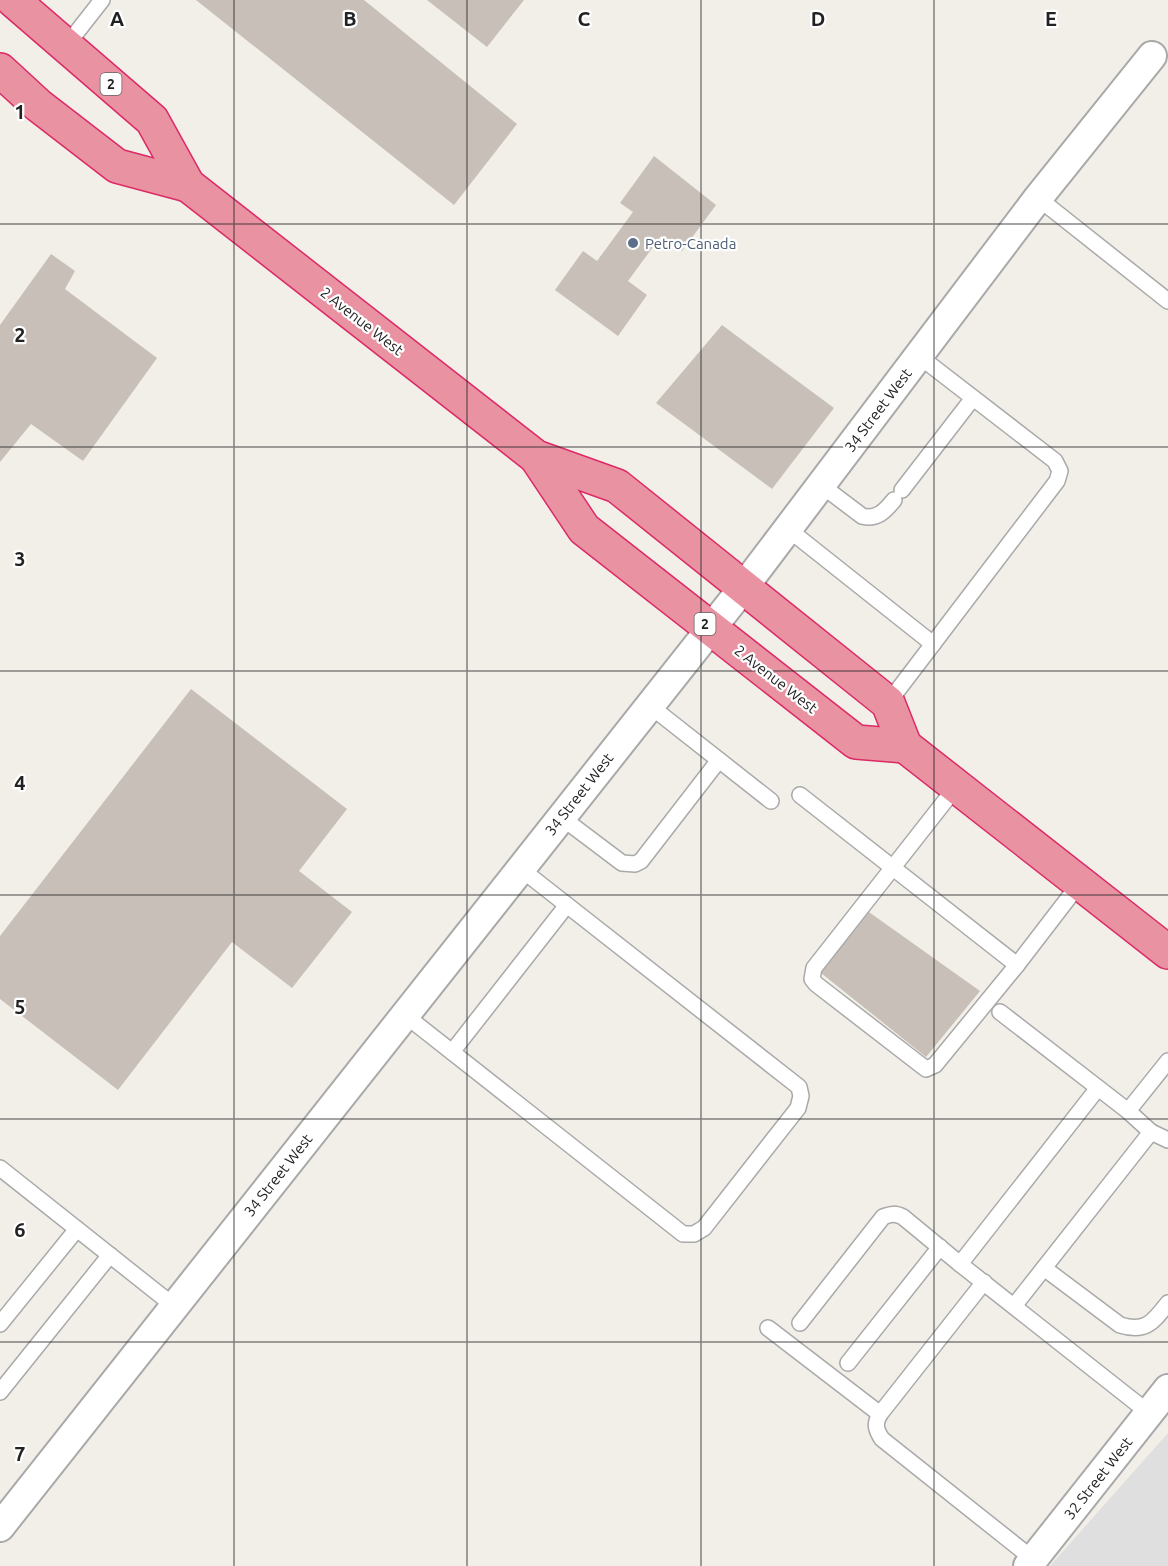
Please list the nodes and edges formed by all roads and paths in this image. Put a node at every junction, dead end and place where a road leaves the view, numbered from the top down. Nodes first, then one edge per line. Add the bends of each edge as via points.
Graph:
1 (13, 0) edge
2 (102, 0) edge
3 (66, 46) junction
4 (1152, 56) dead end
5 (0, 70) edge
6 (188, 185) junction
7 (1038, 198) junction
8 (1168, 302) edge
9 (919, 356) junction
10 (973, 398) junction
11 (536, 457) junction
12 (821, 485) junction
13 (788, 529) junction
14 (743, 588) junction
15 (710, 628) junction
16 (933, 644) junction
17 (888, 704) junction
18 (649, 705) junction
19 (904, 746) junction
20 (719, 760) junction
21 (956, 787) junction
22 (800, 795) dead end
23 (771, 801) dead end
24 (561, 817) junction
25 (521, 868) junction
26 (893, 868) junction
27 (1080, 883) junction
28 (567, 905) junction
29 (1168, 952) edge
30 (1017, 965) junction
31 (1000, 1012) dead end
32 (405, 1015) junction
33 (452, 1052) junction
34 (1168, 1061) edge
35 (1098, 1088) junction
36 (1128, 1111) junction
37 (1151, 1132) junction
38 (1168, 1140) edge
39 (0, 1168) edge
40 (77, 1229) junction
41 (940, 1247) junction
42 (110, 1255) junction
43 (960, 1264) junction
44 (1044, 1268) junction
45 (984, 1282) junction
46 (1168, 1303) edge
47 (174, 1306) junction
48 (1014, 1306) junction
49 (800, 1323) dead end
50 (0, 1324) edge
51 (768, 1328) dead end
52 (848, 1363) dead end
53 (1168, 1389) edge
54 (0, 1392) edge
55 (1149, 1413) junction
56 (880, 1414) junction
57 (0, 1527) edge
58 (1030, 1562) edge

1 - 3 highway, 2 Avenue West / 2
2 - 3 lane
3 - 6 highway, 2 Avenue West / 2 via 152,120
4 - 7 street, 34 Street West
5 - 6 highway, 2 Avenue West / 2 via 117,166
6 - 11 highway, 2 Avenue West / 2
7 - 8 lane
7 - 9 street, 34 Street West
9 - 10 lane
9 - 12 street, 34 Street West
10 - 12 lane via 878,516 862,516
10 - 16 lane via 1055,461 1060,471 1057,481
11 - 14 highway, 2 Avenue West / 2 via 617,486
11 - 15 highway, 2 Avenue West / 2 via 584,529
12 - 13 street, 34 Street West
13 - 14 street, 34 Street West
13 - 16 lane
14 - 15 street, 34 Street West
14 - 17 highway, 2 Avenue West / 2
15 - 18 street, 34 Street West
15 - 19 highway, 2 Avenue West / 2 via 856,742
16 - 17 lane
17 - 19 highway
18 - 20 lane
18 - 24 street, 34 Street West
19 - 21 highway
20 - 23 lane
20 - 24 lane via 635,864 622,863
21 - 26 lane
21 - 27 highway
22 - 26 lane
24 - 25 street, 34 Street West
25 - 28 lane
25 - 32 street, 34 Street West
26 - 30 lane
26 - 30 lane via 811,974 816,984 909,1057 926,1069 935,1065
27 - 29 highway
27 - 30 lane
28 - 33 lane
28 - 33 lane via 799,1087 798,1108 704,1228 694,1234 683,1234
31 - 35 lane
32 - 33 lane
32 - 47 street, 34 Street West
34 - 36 lane
35 - 36 lane
35 - 43 lane
36 - 37 lane
37 - 38 lane
37 - 44 lane
39 - 40 lane
40 - 42 lane
40 - 50 lane
41 - 43 lane
41 - 49 lane via 903,1217 883,1217
41 - 52 lane
42 - 47 lane
42 - 54 lane
43 - 45 lane
44 - 46 lane via 1129,1328 1147,1325
44 - 48 lane
45 - 48 lane
45 - 56 lane
47 - 57 street, 34 Street West
48 - 55 lane
51 - 56 lane
53 - 55 street, 32 Street West
55 - 58 street, 32 Street West
56 - 58 lane via 875,1421 882,1440

